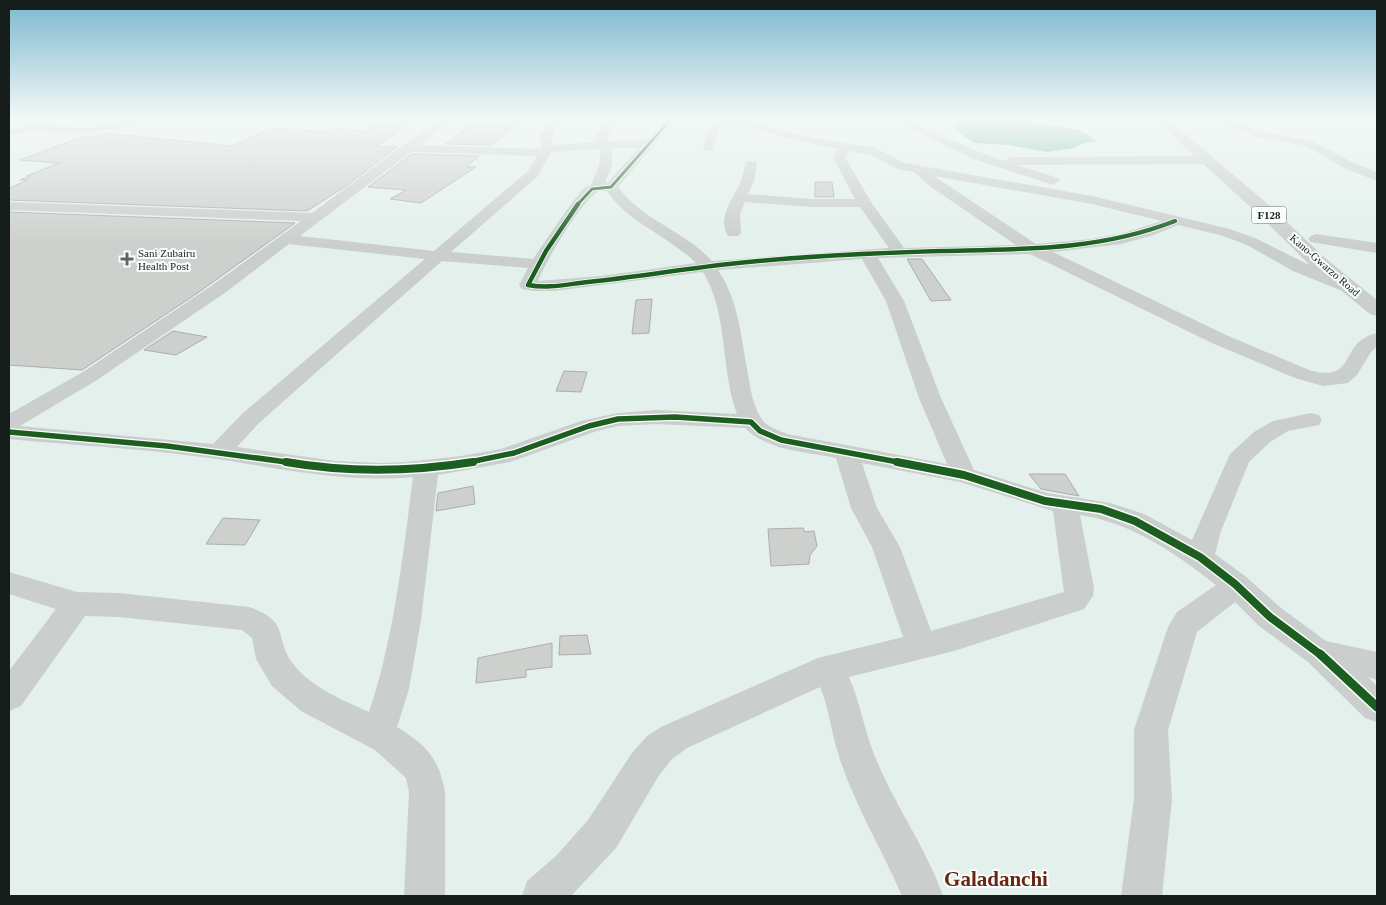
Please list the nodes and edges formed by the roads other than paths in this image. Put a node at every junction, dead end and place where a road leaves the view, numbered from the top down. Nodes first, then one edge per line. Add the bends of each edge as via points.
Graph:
1 (390, 161) edge
2 (541, 161) edge
3 (607, 161) edge
4 (630, 161) edge
5 (840, 161) edge
6 (893, 161) edge
7 (1077, 161) edge
8 (1209, 161) edge
9 (1223, 161) edge
10 (1341, 161) edge
11 (996, 162) joint
12 (752, 164) dead end
13 (919, 169) junction
14 (1377, 177) edge
15 (604, 187) junction
16 (740, 197) junction
17 (1092, 200) junction
18 (864, 204) junction
19 (9, 206) edge
20 (314, 217) junction
21 (1175, 221) junction
22 (733, 232) dead end
23 (288, 239) junction
24 (1316, 239) junction
25 (1377, 248) edge
26 (1033, 249) junction
27 (900, 253) junction
28 (868, 255) junction
29 (437, 256) junction
30 (539, 264) junction
31 (708, 266) junction
32 (1346, 272) junction
33 (1377, 291) edge
34 (1377, 310) edge
35 (1377, 339) edge
36 (1311, 420) dead end
37 (751, 422) junction
38 (9, 423) edge
39 (9, 432) edge
40 (219, 452) junction
41 (847, 454) junction
42 (426, 468) junction
43 (964, 475) junction
44 (1065, 505) junction
45 (1200, 557) junction
46 (9, 584) edge
47 (1234, 584) junction
48 (77, 604) junction
49 (922, 645) junction
50 (1319, 652) junction
51 (1377, 666) edge
52 (829, 668) junction
53 (9, 696) edge
54 (1377, 707) edge
55 (377, 734) junction
56 (425, 896) edge
57 (542, 896) edge
58 (923, 896) edge
59 (1142, 896) edge

1 - 20 street
2 - 29 street via 533,173
3 - 15 street
4 - 15 street
5 - 18 street
6 - 13 street
7 - 11 street
8 - 32 main road, Kano-Gwarzo Road / F128
9 - 24 main road, Kano-Gwarzo Road / F128
10 - 14 street
11 - 17 street via 1070,186
12 - 16 street
13 - 17 street
13 - 26 street via 936,184
15 - 30 street via 590,190
15 - 31 street via 650,224 673,236
16 - 18 street
16 - 22 street via 730,221
17 - 21 street
18 - 27 street
19 - 20 street
20 - 23 street
21 - 26 street via 1115,239
21 - 32 street via 1239,236 1299,267
23 - 29 street
23 - 38 street via 90,376
24 - 25 street
24 - 32 main road, Kano-Gwarzo Road / F128
26 - 27 street
26 - 35 street via 1219,339 1314,379 1341,379 1350,371 1363,349
27 - 28 street
28 - 31 street
28 - 43 street via 895,301 935,412
29 - 30 street
29 - 40 street via 251,418
30 - 31 street via 528,285 604,281
31 - 37 street via 726,304 746,412
32 - 33 main road, Kano-Gwarzo Road / F128
32 - 34 main road, Kano-Gwarzo Road / F128
36 - 45 street via 1281,426 1262,437 1238,459
37 - 41 street via 760,431 781,440
37 - 42 street via 641,418 602,423 512,453
39 - 40 street
40 - 42 street via 338,471
41 - 43 street
41 - 49 street via 864,508 886,546
42 - 55 street via 406,625 394,688
43 - 44 street
44 - 45 street via 1114,512
44 - 49 street via 1079,588 1074,601
45 - 47 street
46 - 48 street
47 - 50 street via 1270,618
47 - 59 street via 1183,627 1151,730 1152,799
48 - 53 street
48 - 55 street via 119,605 249,619 267,636 272,658 283,676 313,701
49 - 52 street
50 - 51 street
50 - 54 street
52 - 57 street via 675,737 659,748 625,794 602,834
52 - 58 street via 842,699 856,754
55 - 56 street via 421,768 426,780

